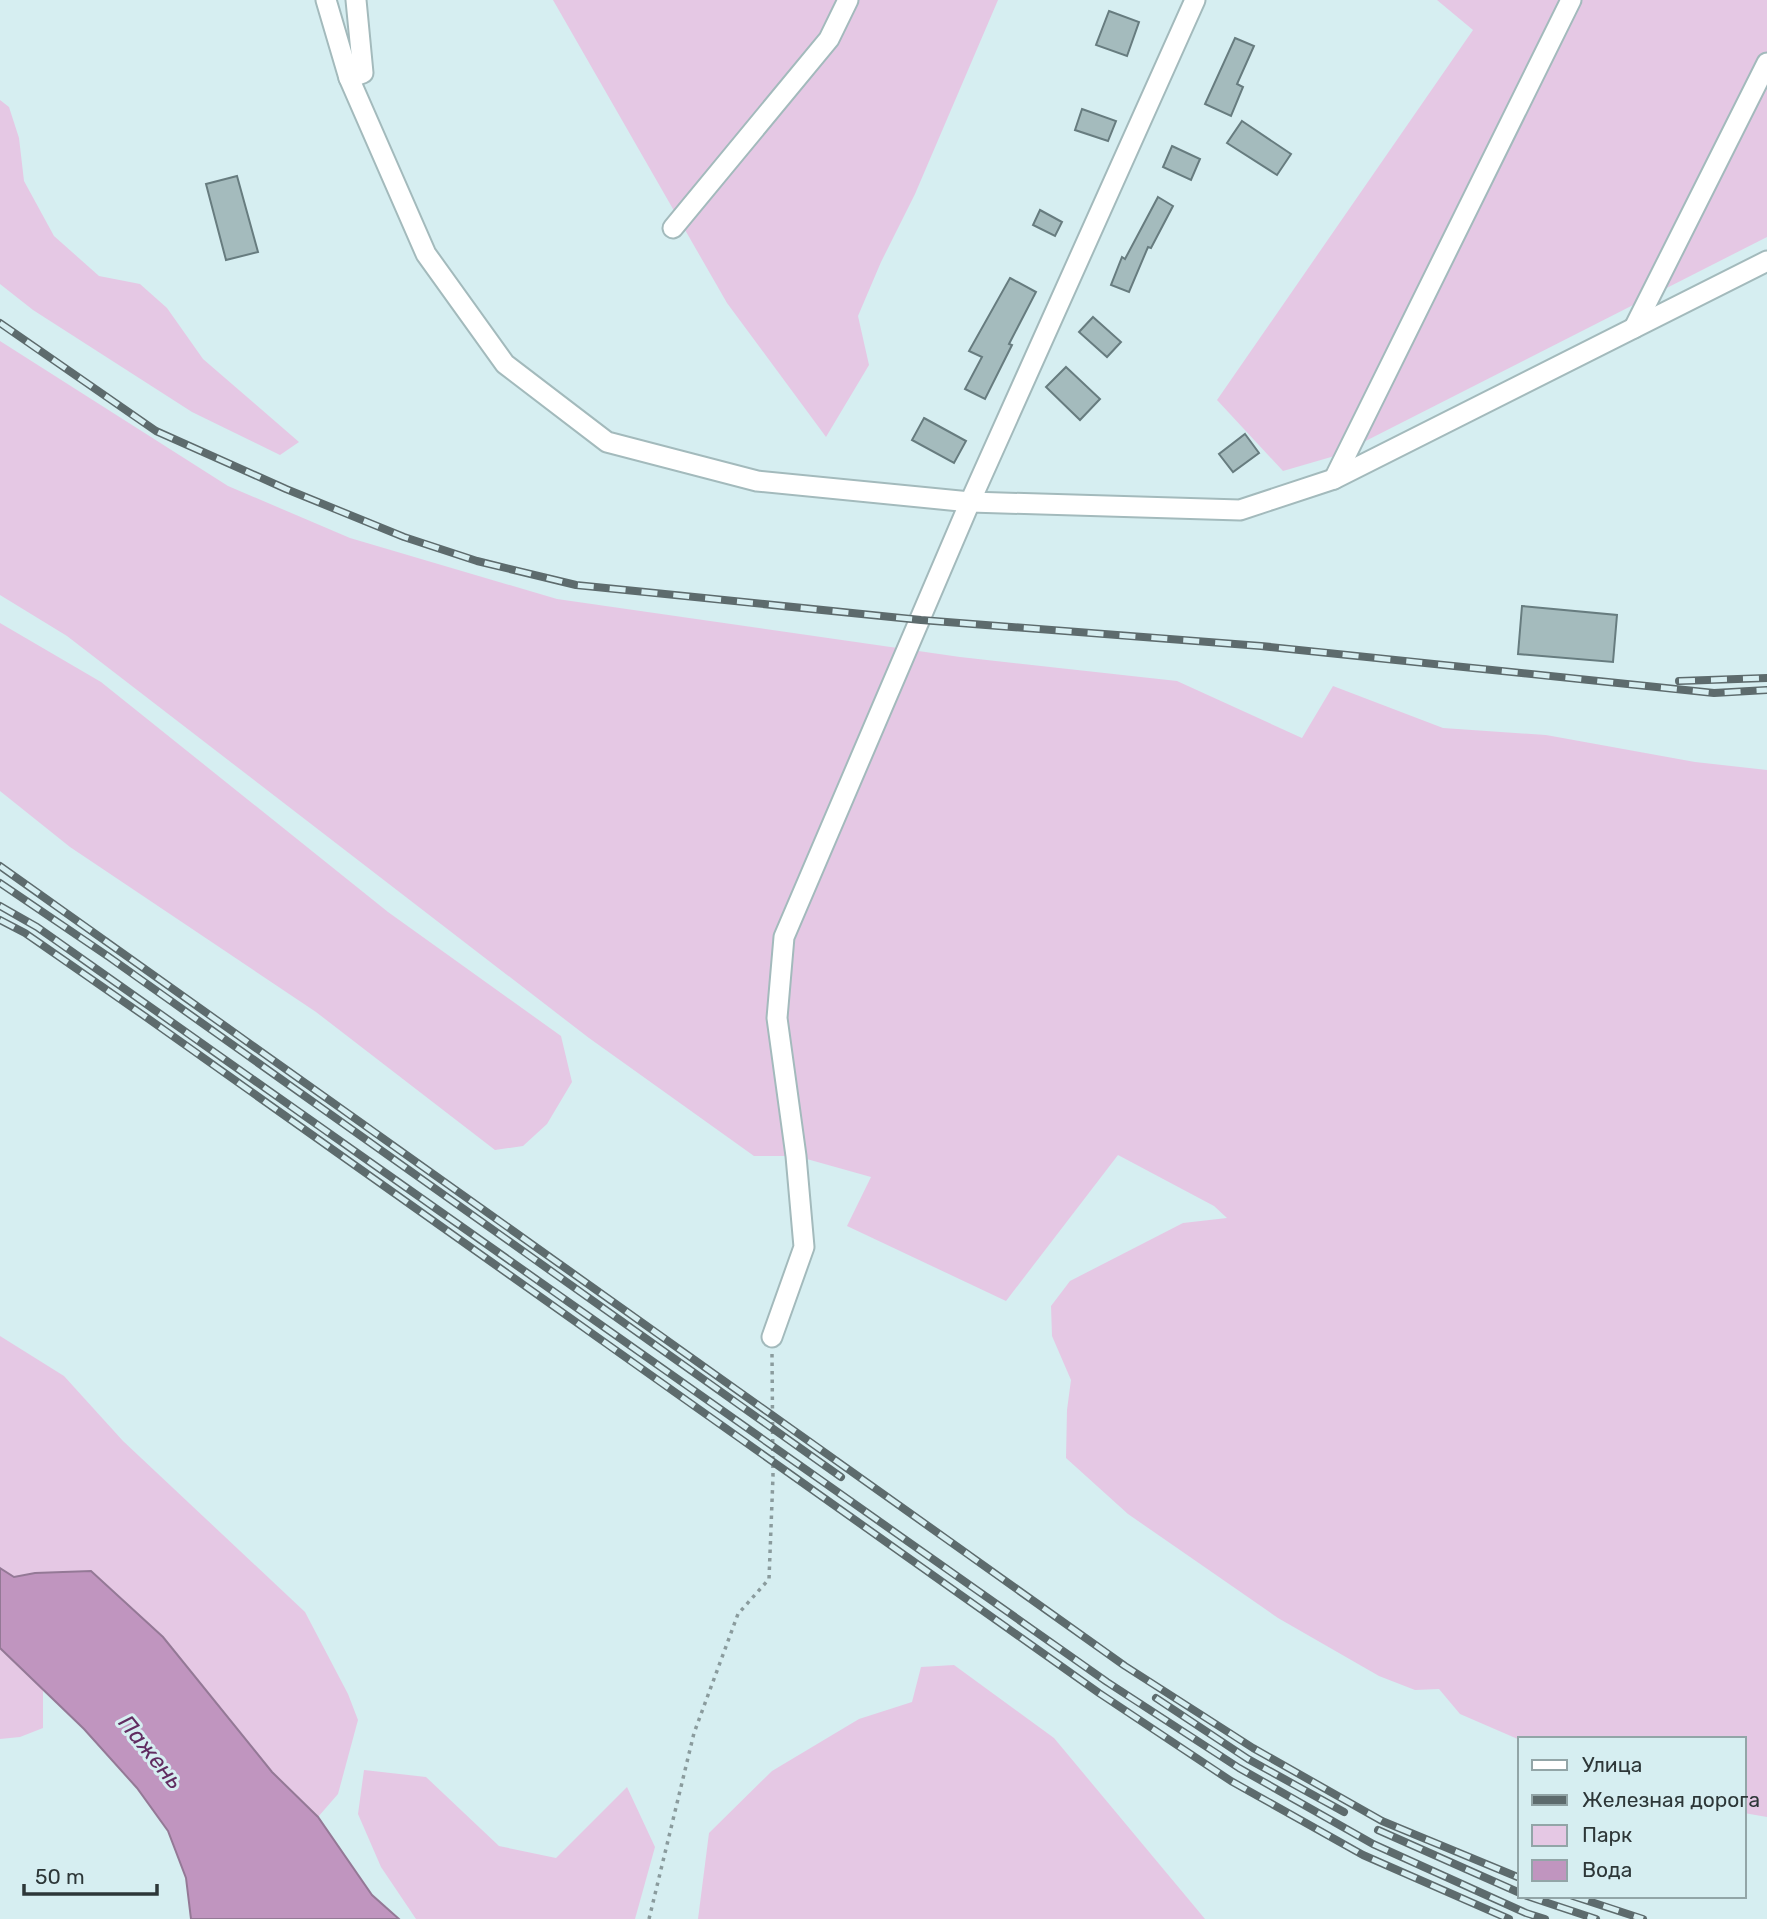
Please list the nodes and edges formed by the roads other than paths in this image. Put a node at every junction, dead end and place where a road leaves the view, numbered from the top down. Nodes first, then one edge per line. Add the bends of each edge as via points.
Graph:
1 (326, 0) edge
2 (356, 0) edge
3 (848, 0) edge
4 (1195, 0) edge
5 (1571, 0) edge
6 (1767, 63) edge
7 (349, 78) junction
8 (673, 228) dead end
9 (1767, 261) edge
10 (1634, 328) junction
11 (1334, 479) junction
12 (970, 502) junction
13 (772, 1337) road end

1 - 7 street
2 - 7 street via 363,74
3 - 8 street via 829,39
4 - 12 street
5 - 11 street
6 - 10 street
7 - 12 street via 426,254 505,364 607,442 757,481
9 - 10 street
10 - 11 street
11 - 12 street via 1240,510
12 - 13 street via 785,937 777,1018 804,1247

